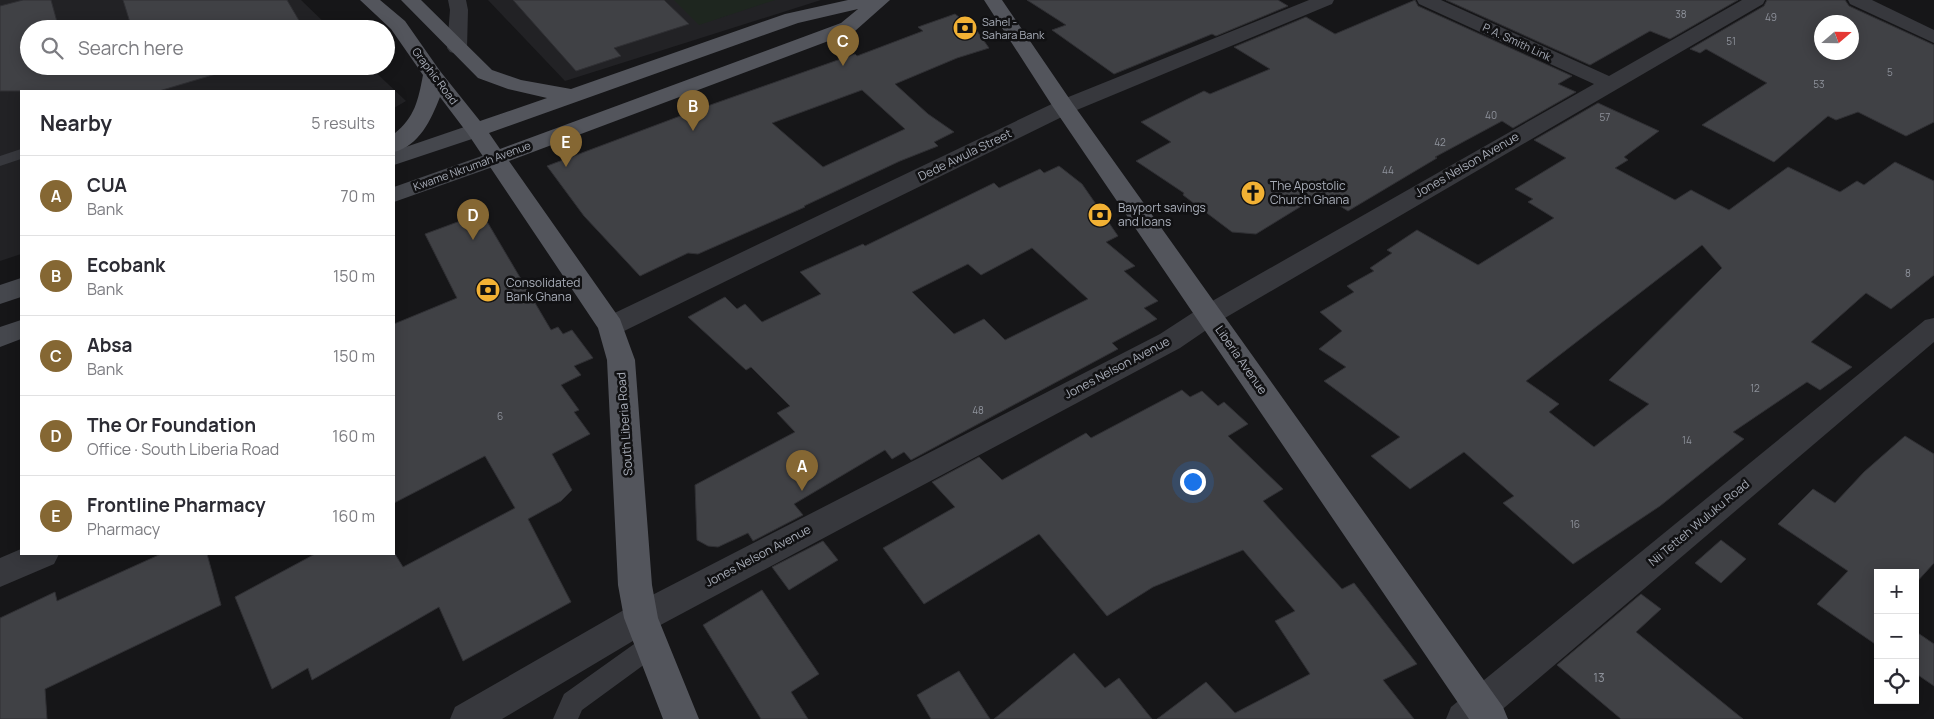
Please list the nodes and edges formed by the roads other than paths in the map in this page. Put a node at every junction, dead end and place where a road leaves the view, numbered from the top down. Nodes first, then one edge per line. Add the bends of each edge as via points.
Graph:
1 (369, 0) edge
2 (410, 0) edge
3 (457, 0) edge
4 (873, 0) edge
5 (881, 0) edge
6 (993, 0) edge
7 (1325, 0) edge
8 (1426, 0) edge
9 (1756, 0) edge
10 (1857, 0) edge
11 (392, 20) edge
12 (395, 22) edge
13 (1934, 36) edge
14 (457, 48) junction
15 (433, 74) junction
16 (1608, 83) junction
17 (570, 95) junction
18 (1064, 107) junction
19 (476, 130) junction
20 (395, 144) edge
21 (20, 154) edge
22 (395, 158) edge
23 (496, 158) junction
24 (0, 161) edge
25 (395, 195) edge
26 (20, 287) edge
27 (0, 295) edge
28 (1209, 315) junction
29 (611, 326) junction
30 (1934, 327) edge
31 (20, 329) edge
32 (0, 337) edge
33 (41, 555) edge
34 (0, 573) edge
35 (646, 631) junction
36 (1478, 715) edge
37 (468, 719) edge
38 (565, 719) edge
39 (681, 719) edge

1 - 11 main road, Graphic Road
2 - 14 main road
3 - 14 street
4 - 17 main road via 792,18
5 - 23 main road, Kwame Nkrumah Avenue via 848,27
6 - 18 main road, Liberia Avenue
7 - 18 street, Dede Awula Street
8 - 16 street, P. A. Smith Link
9 - 16 street, Jones Nelson Avenue
10 - 13 street
12 - 15 main road, Graphic Road
14 - 17 main road via 497,80
15 - 19 main road, Graphic Road
15 - 20 main road via 429,98 416,127
16 - 28 street, Jones Nelson Avenue
17 - 19 main road
18 - 28 main road, Liberia Avenue
18 - 29 street, Dede Awula Street
19 - 22 main road
19 - 23 main road, Graphic Road
21 - 24 lane
23 - 25 main road, Kwame Nkrumah Avenue
23 - 29 main road, South Liberia Road
26 - 27 main road
28 - 35 street, Jones Nelson Avenue via 1170,341
28 - 36 main road, Liberia Avenue
29 - 35 main road, South Liberia Road via 621,360 636,585
30 - 36 street, Nii Tetteh Wuluku Road
31 - 32 main road
33 - 34 street
35 - 37 street, Jones Nelson Avenue
35 - 38 lane via 573,702
35 - 39 main road, South Liberia Road

